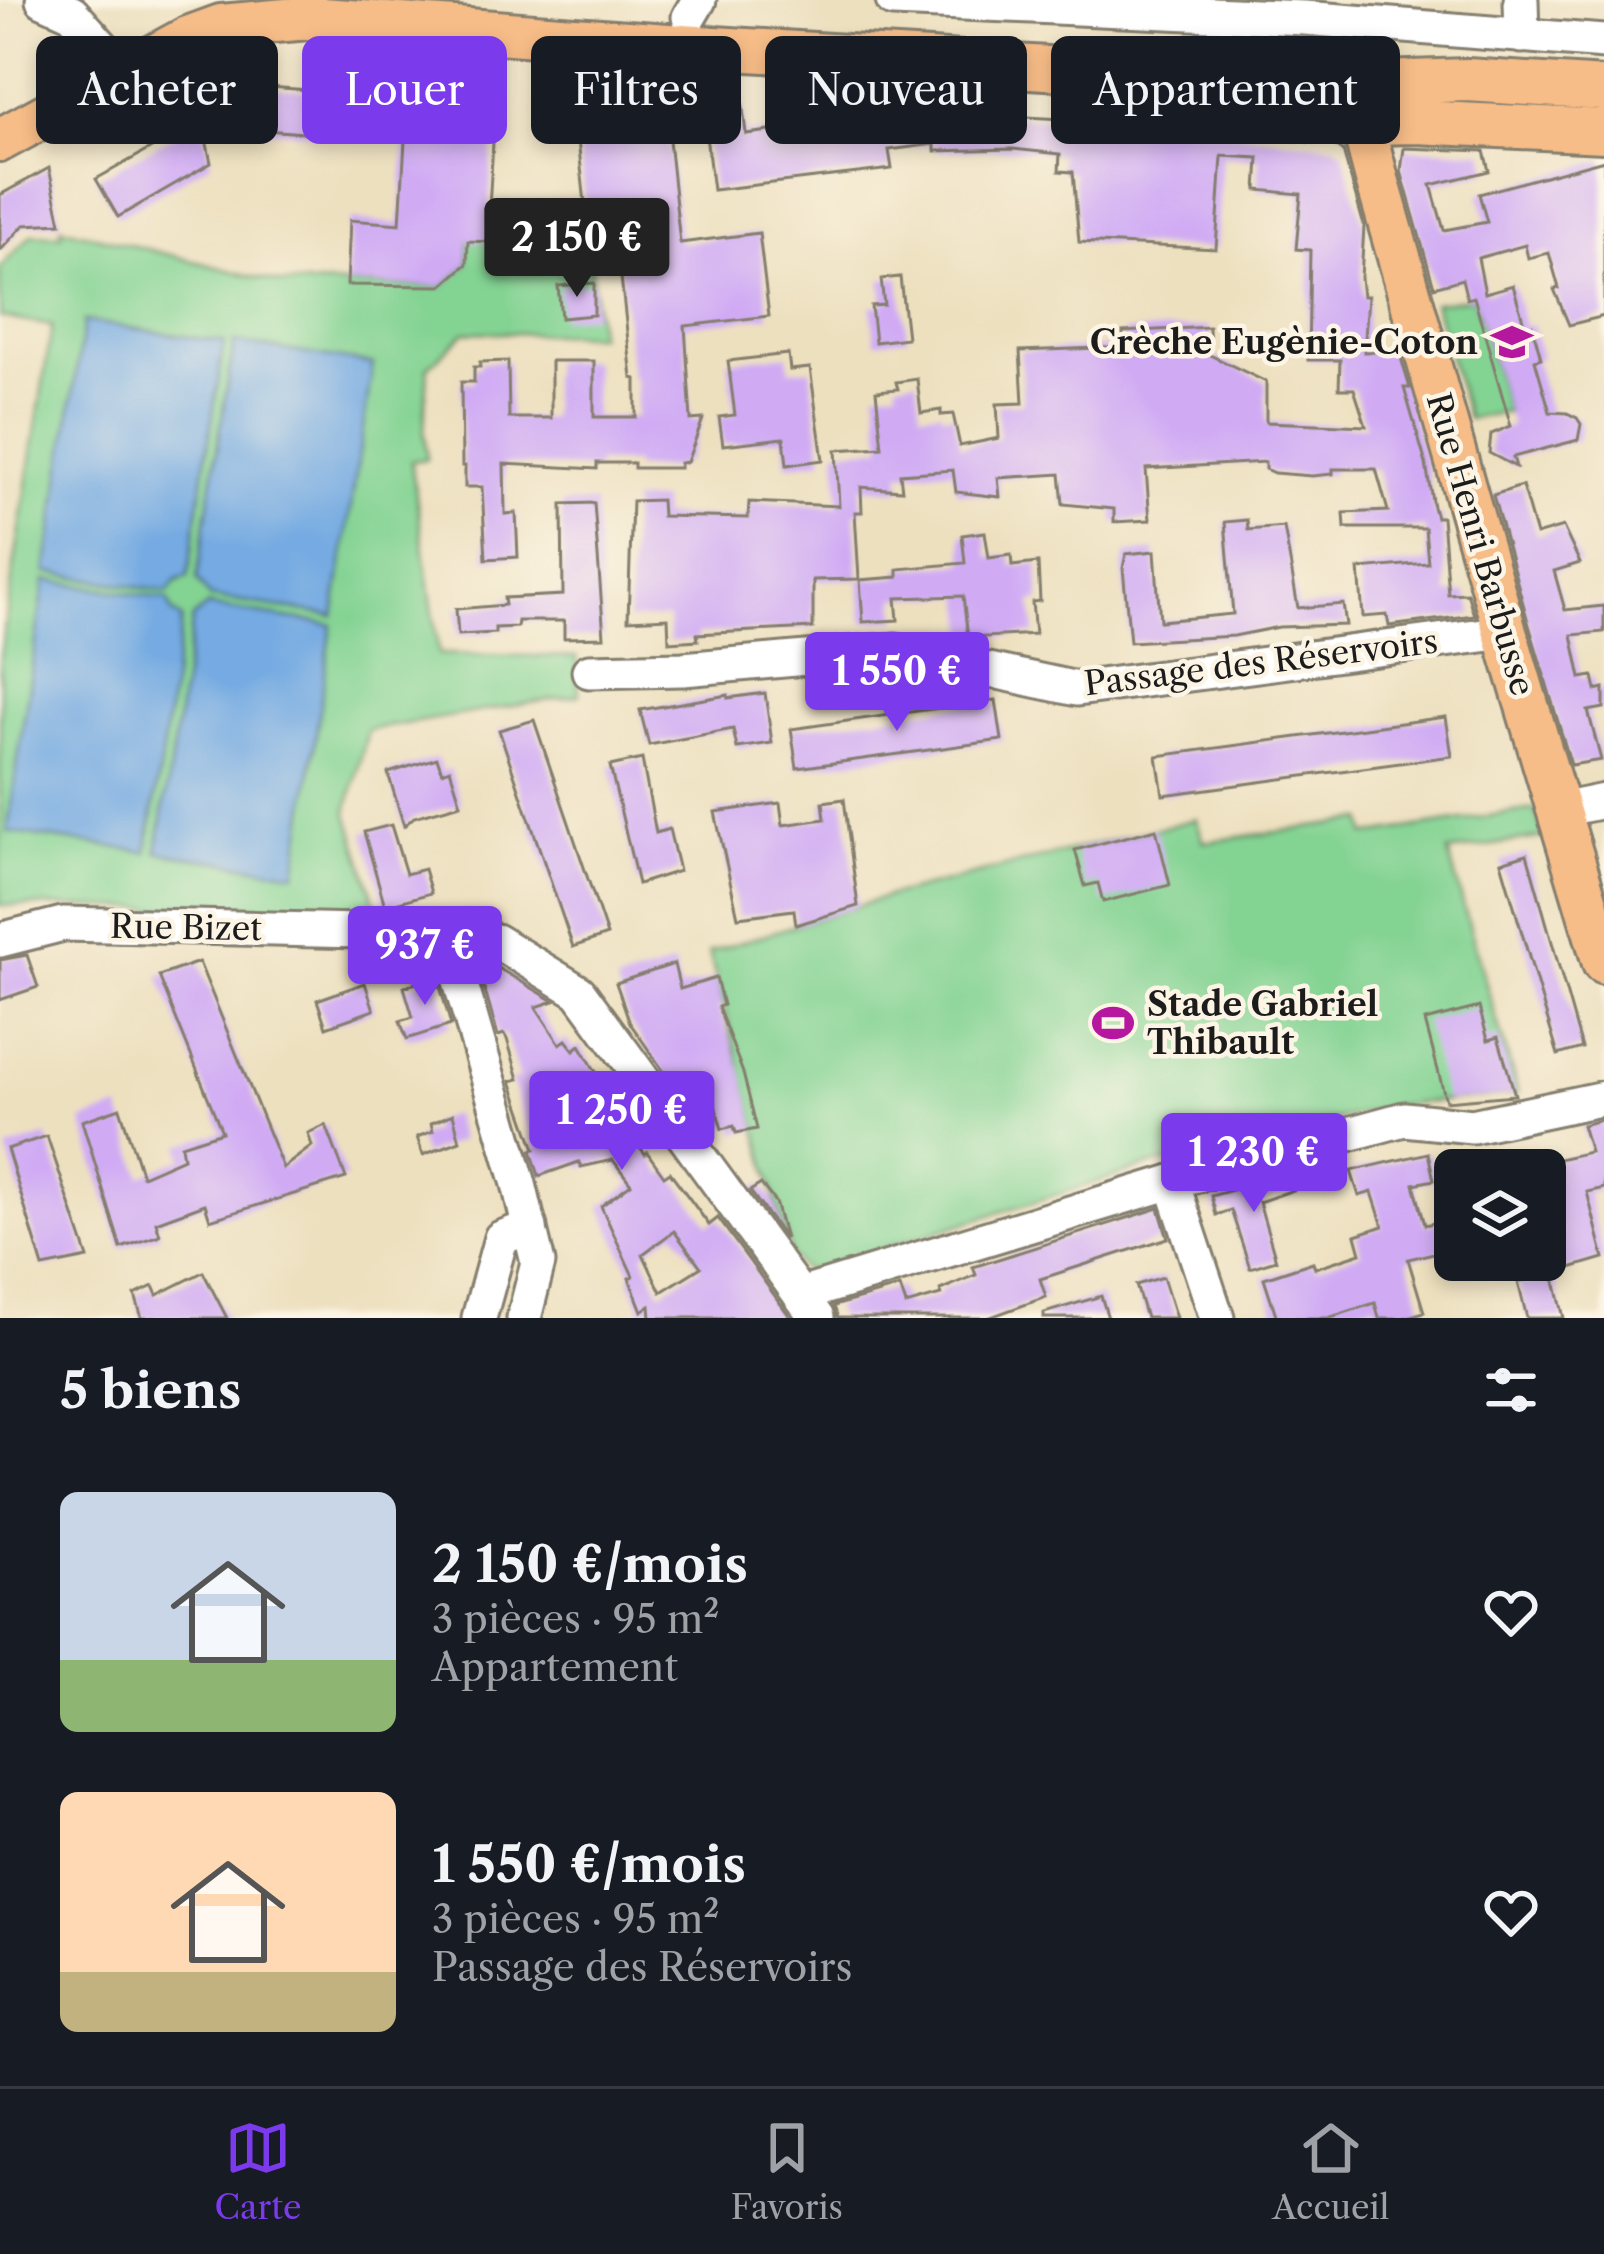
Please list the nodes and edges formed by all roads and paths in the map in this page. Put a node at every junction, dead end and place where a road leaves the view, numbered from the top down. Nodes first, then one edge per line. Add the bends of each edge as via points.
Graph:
1 (43, 0) edge
2 (238, 0) edge
3 (350, 0) edge
4 (892, 0) edge
5 (1520, 0) edge
6 (1046, 4) edge
7 (1331, 10) edge
8 (690, 21) edge
9 (94, 36) edge
10 (156, 36) edge
11 (191, 36) edge
12 (1522, 36) junction
13 (1604, 42) edge
14 (1604, 69) edge
15 (1604, 89) edge
16 (1051, 96) edge
17 (36, 98) edge
18 (0, 114) edge
19 (36, 116) edge
20 (1400, 122) edge
21 (1604, 131) edge
22 (0, 140) edge
23 (1368, 144) edge
24 (1504, 632) junction
25 (590, 671) dead end
26 (1604, 801) edge
27 (1560, 810) junction
28 (446, 933) junction
29 (0, 940) edge
30 (1604, 963) edge
31 (1604, 1098) edge
32 (1172, 1182) junction
33 (530, 1227) junction
34 (808, 1306) edge
35 (479, 1318) edge
36 (524, 1318) edge
37 (1217, 1318) edge

1 - 9 street via 72,13
2 - 10 main road via 196,10
3 - 8 main road
4 - 6 street
5 - 12 street
6 - 7 street
7 - 12 street
8 - 11 main road via 286,19
8 - 14 main road via 1258,61
8 - 15 main road via 1247,80
8 - 16 main road via 701,68 717,76
12 - 13 street
17 - 18 main road
19 - 22 main road
20 - 21 main road
23 - 24 main road, Rue Henri Barbusse
24 - 25 street, Passage des Réservoirs via 1077,688 896,650
24 - 27 main road, Rue Henri Barbusse
26 - 27 street
27 - 30 main road, Rue Henri Barbusse
28 - 29 street, Rue Bizet via 63,924
28 - 33 street
28 - 34 street, Rue Bizet via 496,941 579,992
31 - 32 street via 1472,1126 1405,1119
32 - 34 street
32 - 37 street
33 - 35 street via 501,1238
33 - 36 street via 538,1263

